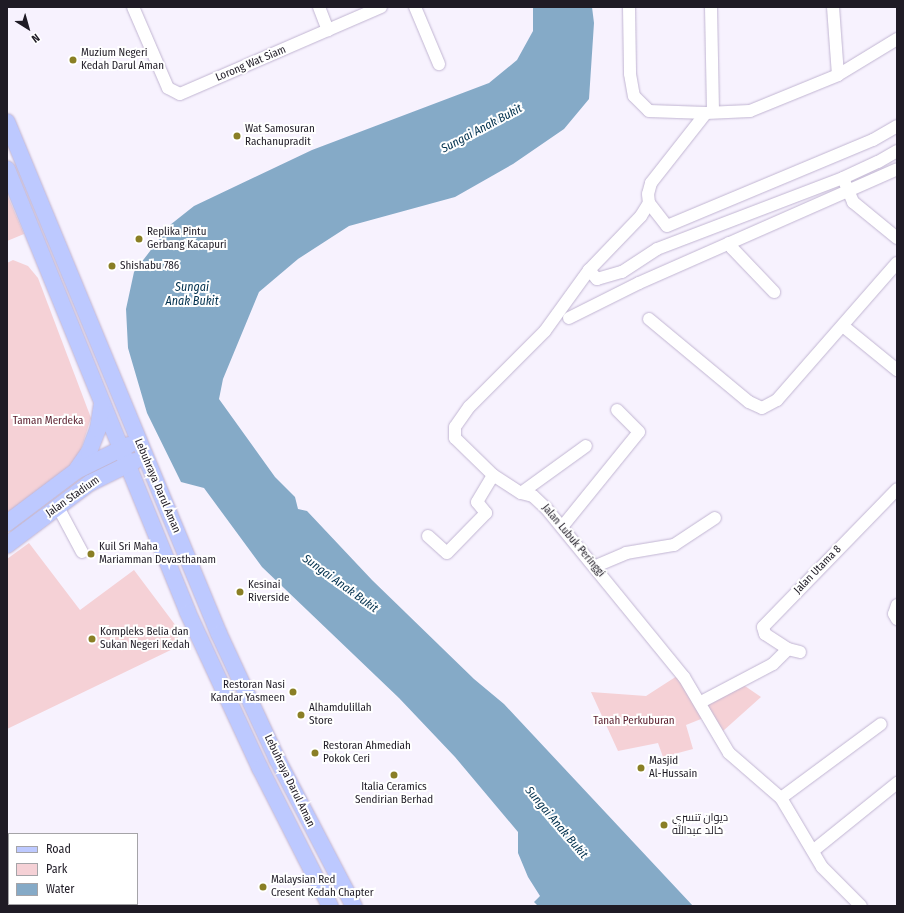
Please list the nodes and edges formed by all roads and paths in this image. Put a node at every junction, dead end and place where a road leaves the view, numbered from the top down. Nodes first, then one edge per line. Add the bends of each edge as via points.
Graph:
1 (134, 7) edge
2 (319, 7) edge
3 (381, 7) edge
4 (415, 7) edge
5 (628, 7) edge
6 (711, 7) edge
7 (833, 7) edge
8 (328, 30) junction
9 (897, 39) edge
10 (439, 64) dead end
11 (838, 75) junction
12 (710, 113) junction
13 (7, 122) edge
14 (897, 126) edge
15 (897, 150) edge
16 (7, 169) edge
17 (897, 169) edge
18 (843, 178) junction
19 (848, 191) junction
20 (649, 203) junction
21 (667, 226) junction
22 (897, 238) edge
23 (729, 243) junction
24 (657, 249) junction
25 (897, 263) edge
26 (593, 275) junction
27 (774, 292) dead end
28 (609, 298) junction
29 (569, 318) dead end
30 (649, 319) dead end
31 (843, 326) junction
32 (897, 370) edge
33 (102, 405) junction
34 (617, 410) dead end
35 (138, 440) junction
36 (586, 446) dead end
37 (120, 449) junction
38 (144, 457) junction
39 (126, 465) junction
40 (76, 471) junction
41 (493, 475) junction
42 (897, 489) edge
43 (522, 493) junction
44 (58, 507) junction
45 (715, 518) dead end
46 (7, 523) edge
47 (562, 527) junction
48 (428, 536) dead end
49 (7, 546) edge
50 (82, 552) dead end
51 (596, 566) junction
52 (701, 702) junction
53 (881, 724) dead end
54 (897, 784) edge
55 (781, 798) junction
56 (814, 850) junction
57 (330, 906) edge
58 (354, 906) edge
59 (861, 906) edge

1 - 8 street, Lorong Wat Siam via 168,88 180,94
2 - 8 street
3 - 8 street, Lorong Wat Siam
4 - 10 street
5 - 12 street via 630,74 638,101 649,111
6 - 12 street
7 - 11 street
9 - 11 street
11 - 12 street via 750,111
12 - 20 street via 651,183
13 - 35 main road, Lebuhraya Darul Aman
14 - 21 street via 873,140
15 - 18 street
16 - 33 main road, Lebuhraya Darul Aman
17 - 19 street
18 - 19 street
18 - 24 street
19 - 22 street via 853,202
19 - 23 street
20 - 21 street
20 - 26 street, Jalan Lubuk Peringgi
21 - 24 street
23 - 27 street
23 - 28 street
24 - 26 street via 622,272
25 - 31 street
26 - 28 street
26 - 41 street, Jalan Lubuk Peringgi via 546,331 469,406 455,427 456,442
28 - 29 street
30 - 31 street via 750,402 762,408 777,400
31 - 32 street
33 - 37 main road, Lebuhraya Darul Aman
33 - 40 main road via 90,452
34 - 47 street via 638,432
35 - 37 main road, Jalan Stadium
35 - 38 main road, Lebuhraya Darul Aman
36 - 43 street
37 - 39 main road, Lebuhraya Darul Aman
37 - 40 main road, Jalan Stadium
38 - 39 main road, Jalan Stadium
38 - 58 main road, Lebuhraya Darul Aman via 222,641 278,759
39 - 44 main road, Jalan Stadium via 90,483
39 - 57 main road, Lebuhraya Darul Aman via 208,658 263,775
40 - 46 main road, Jalan Stadium
41 - 43 street, Jalan Lubuk Peringgi
41 - 48 street via 477,502 486,513 447,553
42 - 52 street, Jalan Utama 8 via 763,627 766,634 794,650
43 - 47 street, Jalan Lubuk Peringgi via 540,501
44 - 49 main road, Jalan Stadium
44 - 50 street
45 - 51 street via 674,545 626,553
47 - 51 street, Jalan Lubuk Peringgi
51 - 52 street, Jalan Lubuk Peringgi
52 - 55 street, Jalan Lubuk Peringgi via 729,753
53 - 55 street
54 - 56 street
55 - 56 street, Jalan Lubuk Peringgi
56 - 59 street, Jalan Lubuk Peringgi via 822,867

